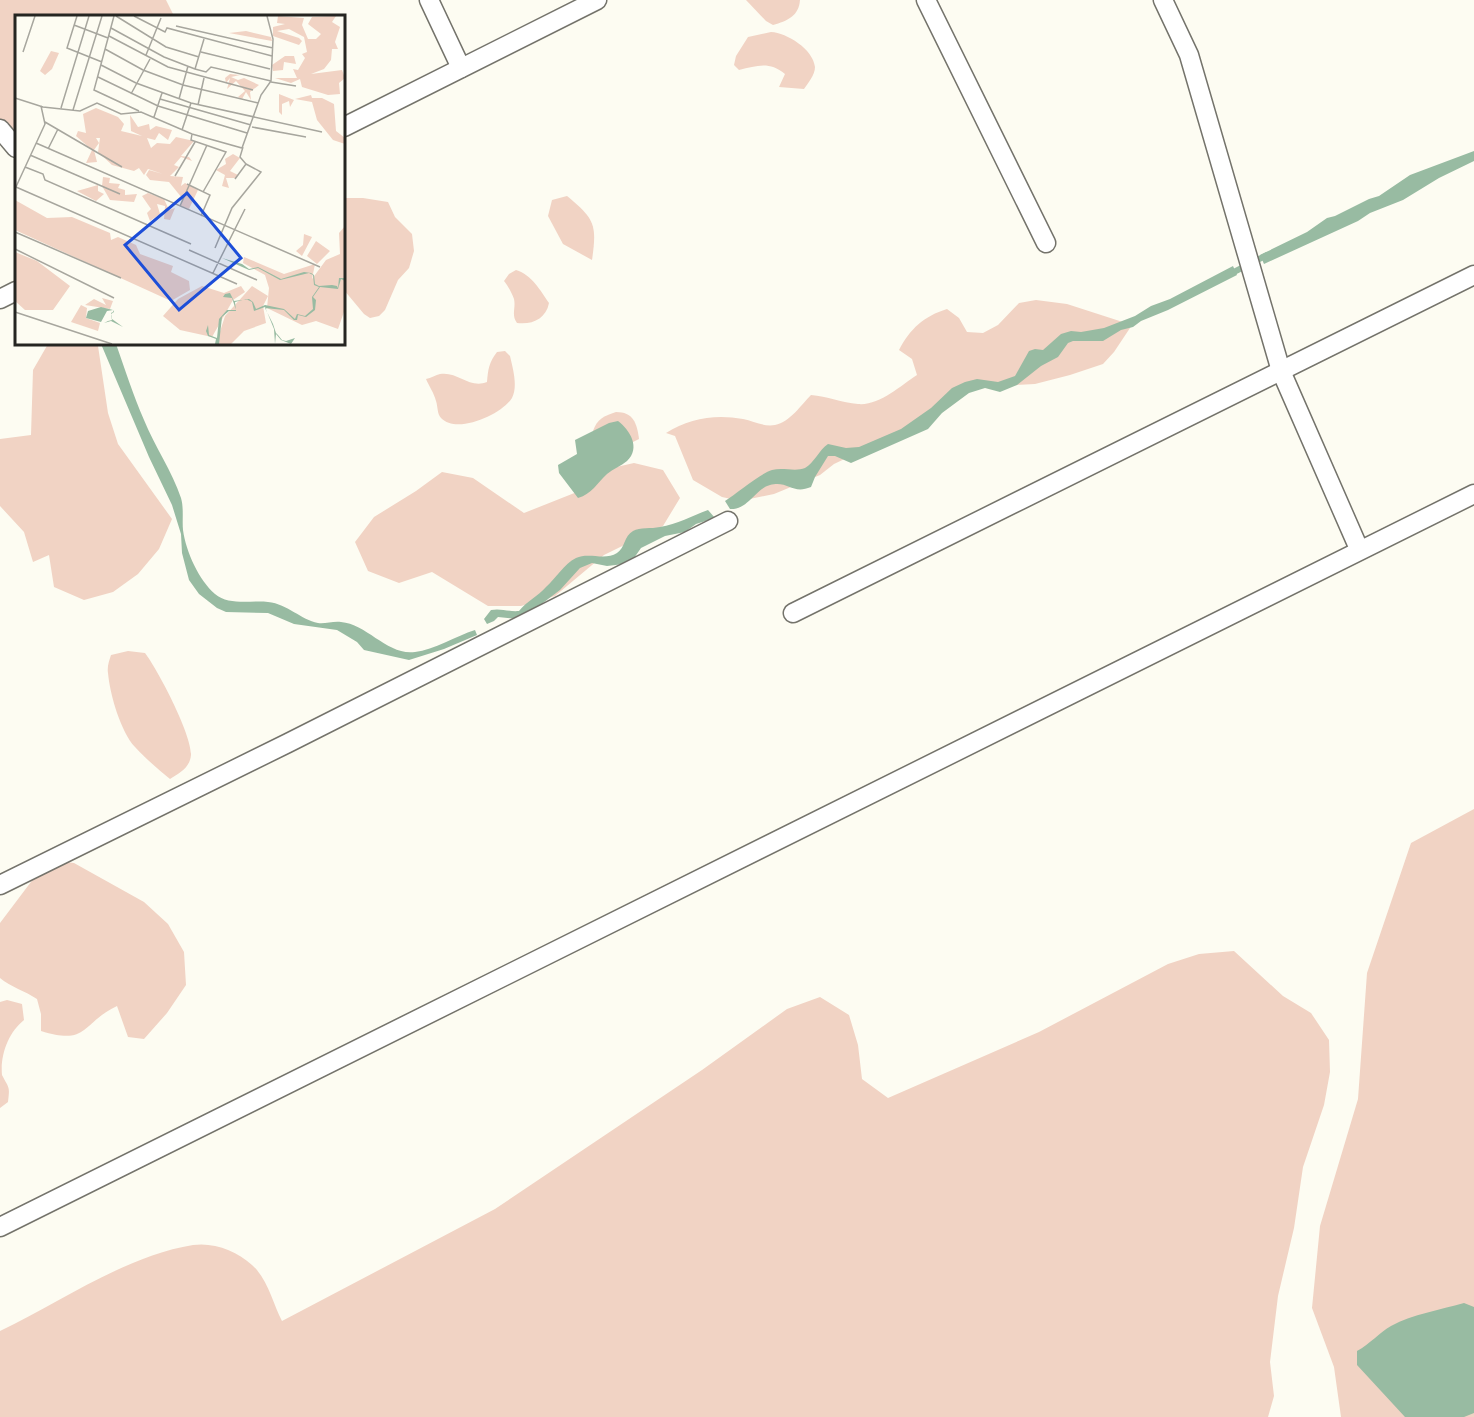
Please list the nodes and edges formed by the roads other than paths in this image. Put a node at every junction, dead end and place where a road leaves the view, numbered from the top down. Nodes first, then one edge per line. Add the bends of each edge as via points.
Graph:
1 (429, 0) edge
2 (597, 0) edge
3 (926, 0) edge
4 (1163, 0) edge
5 (461, 69) junction
6 (345, 127) edge
7 (0, 129) edge
8 (15, 147) edge
9 (1046, 243) dead end
10 (1474, 275) edge
11 (15, 292) edge
12 (0, 299) edge
13 (1281, 371) junction
14 (1474, 494) edge
15 (729, 521) dead end
16 (1359, 549) junction
17 (793, 613) dead end
18 (0, 885) edge
19 (0, 1227) edge

1 - 5 street
2 - 5 street
3 - 9 street
4 - 13 street via 1189,55
5 - 6 street
7 - 8 street
10 - 13 street
11 - 12 street
13 - 16 street
13 - 17 street
14 - 16 street
15 - 18 street
16 - 19 street

